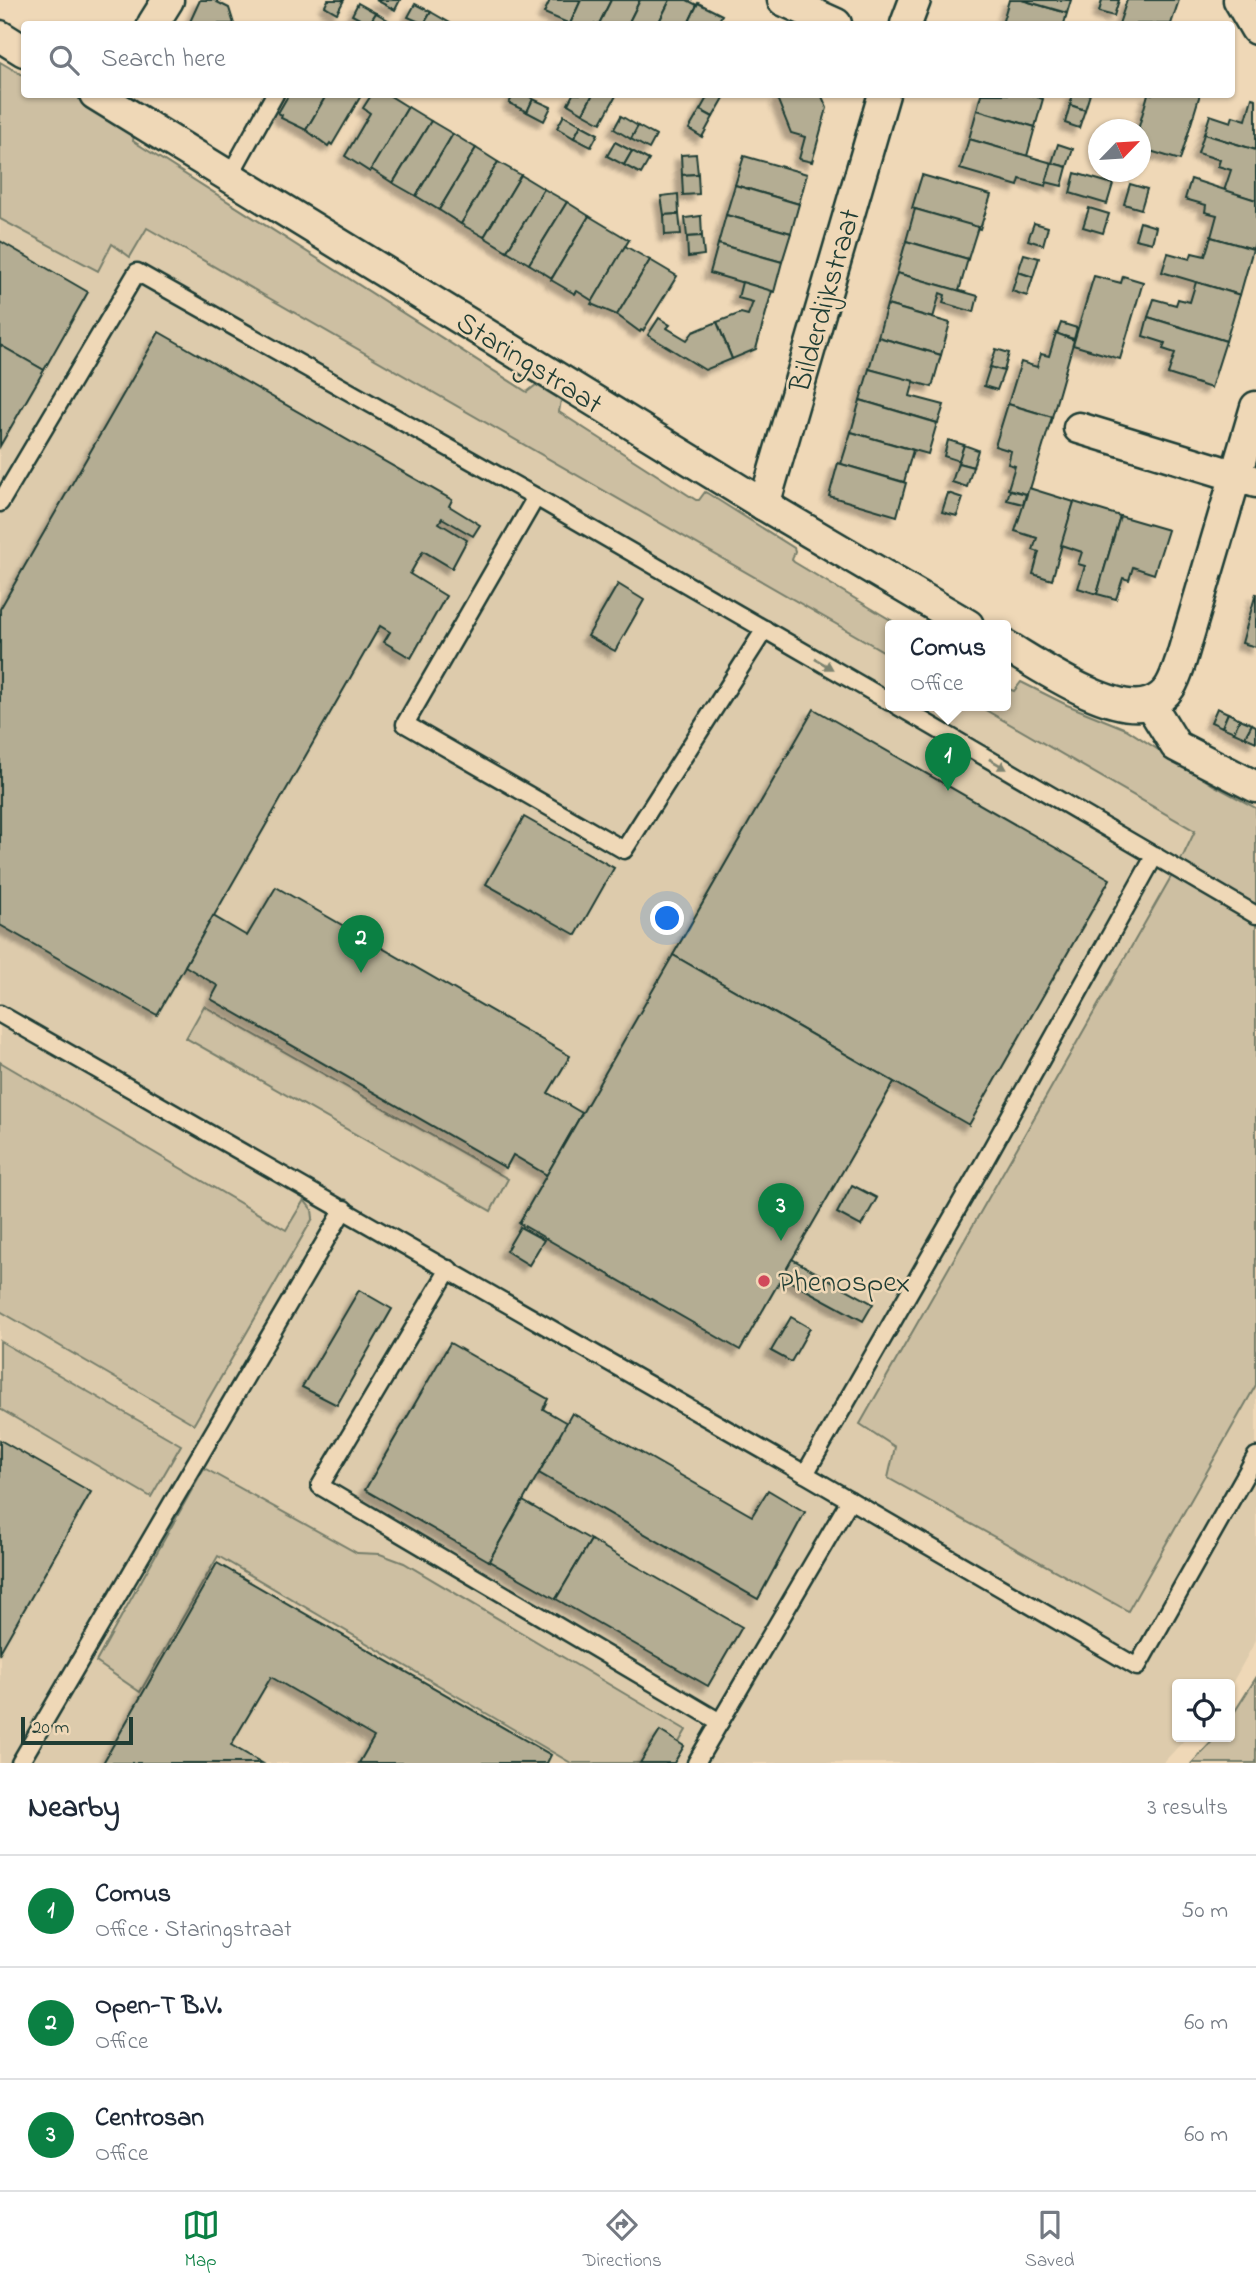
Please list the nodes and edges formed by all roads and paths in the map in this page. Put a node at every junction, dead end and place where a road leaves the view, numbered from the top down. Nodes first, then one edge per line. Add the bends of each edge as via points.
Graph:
1 (168, 0) edge
2 (783, 0) edge
3 (915, 0) edge
4 (1239, 0) edge
5 (155, 21) edge
6 (829, 21) edge
7 (907, 21) edge
8 (1256, 29) edge
9 (0, 36) edge
10 (21, 49) edge
11 (107, 98) edge
12 (273, 98) edge
13 (883, 98) edge
14 (229, 177) junction
15 (1256, 407) edge
16 (1079, 428) dead end
17 (1246, 479) edge
18 (536, 497) junction
19 (0, 503) edge
20 (764, 505) junction
21 (960, 620) edge
22 (765, 629) junction
23 (1011, 649) edge
24 (885, 699) edge
25 (1150, 704) junction
26 (906, 711) edge
27 (1256, 787) edge
28 (1155, 855) junction
29 (1256, 915) edge
30 (0, 1014) edge
31 (344, 1209) junction
32 (449, 1269) junction
33 (1256, 1456) edge
34 (805, 1474) junction
35 (850, 1500) junction
36 (720, 1722) junction
37 (20, 1763) edge
38 (696, 1763) edge

1 - 5 street
2 - 6 street
3 - 7 street
4 - 8 street
9 - 10 street
11 - 14 street, Staringstraat
12 - 14 lane
13 - 20 street, Bilderdijkstraat
14 - 20 street, Staringstraat
15 - 17 street
16 - 17 street
17 - 25 street via 1174,680
18 - 19 lane via 137,272
18 - 22 lane
18 - 22 lane via 404,724 624,850
20 - 21 street, Staringstraat
22 -> 24 lane
23 - 25 street via 1099,697 1128,705
25 - 27 street via 1176,746
26 -> 28 lane
28 - 29 lane
28 - 34 lane
30 - 31 lane
31 - 32 lane
31 - 37 lane
32 - 34 lane
32 - 36 lane via 320,1486
33 - 35 lane via 1137,1667
34 - 35 lane
35 - 36 lane
36 - 38 lane

